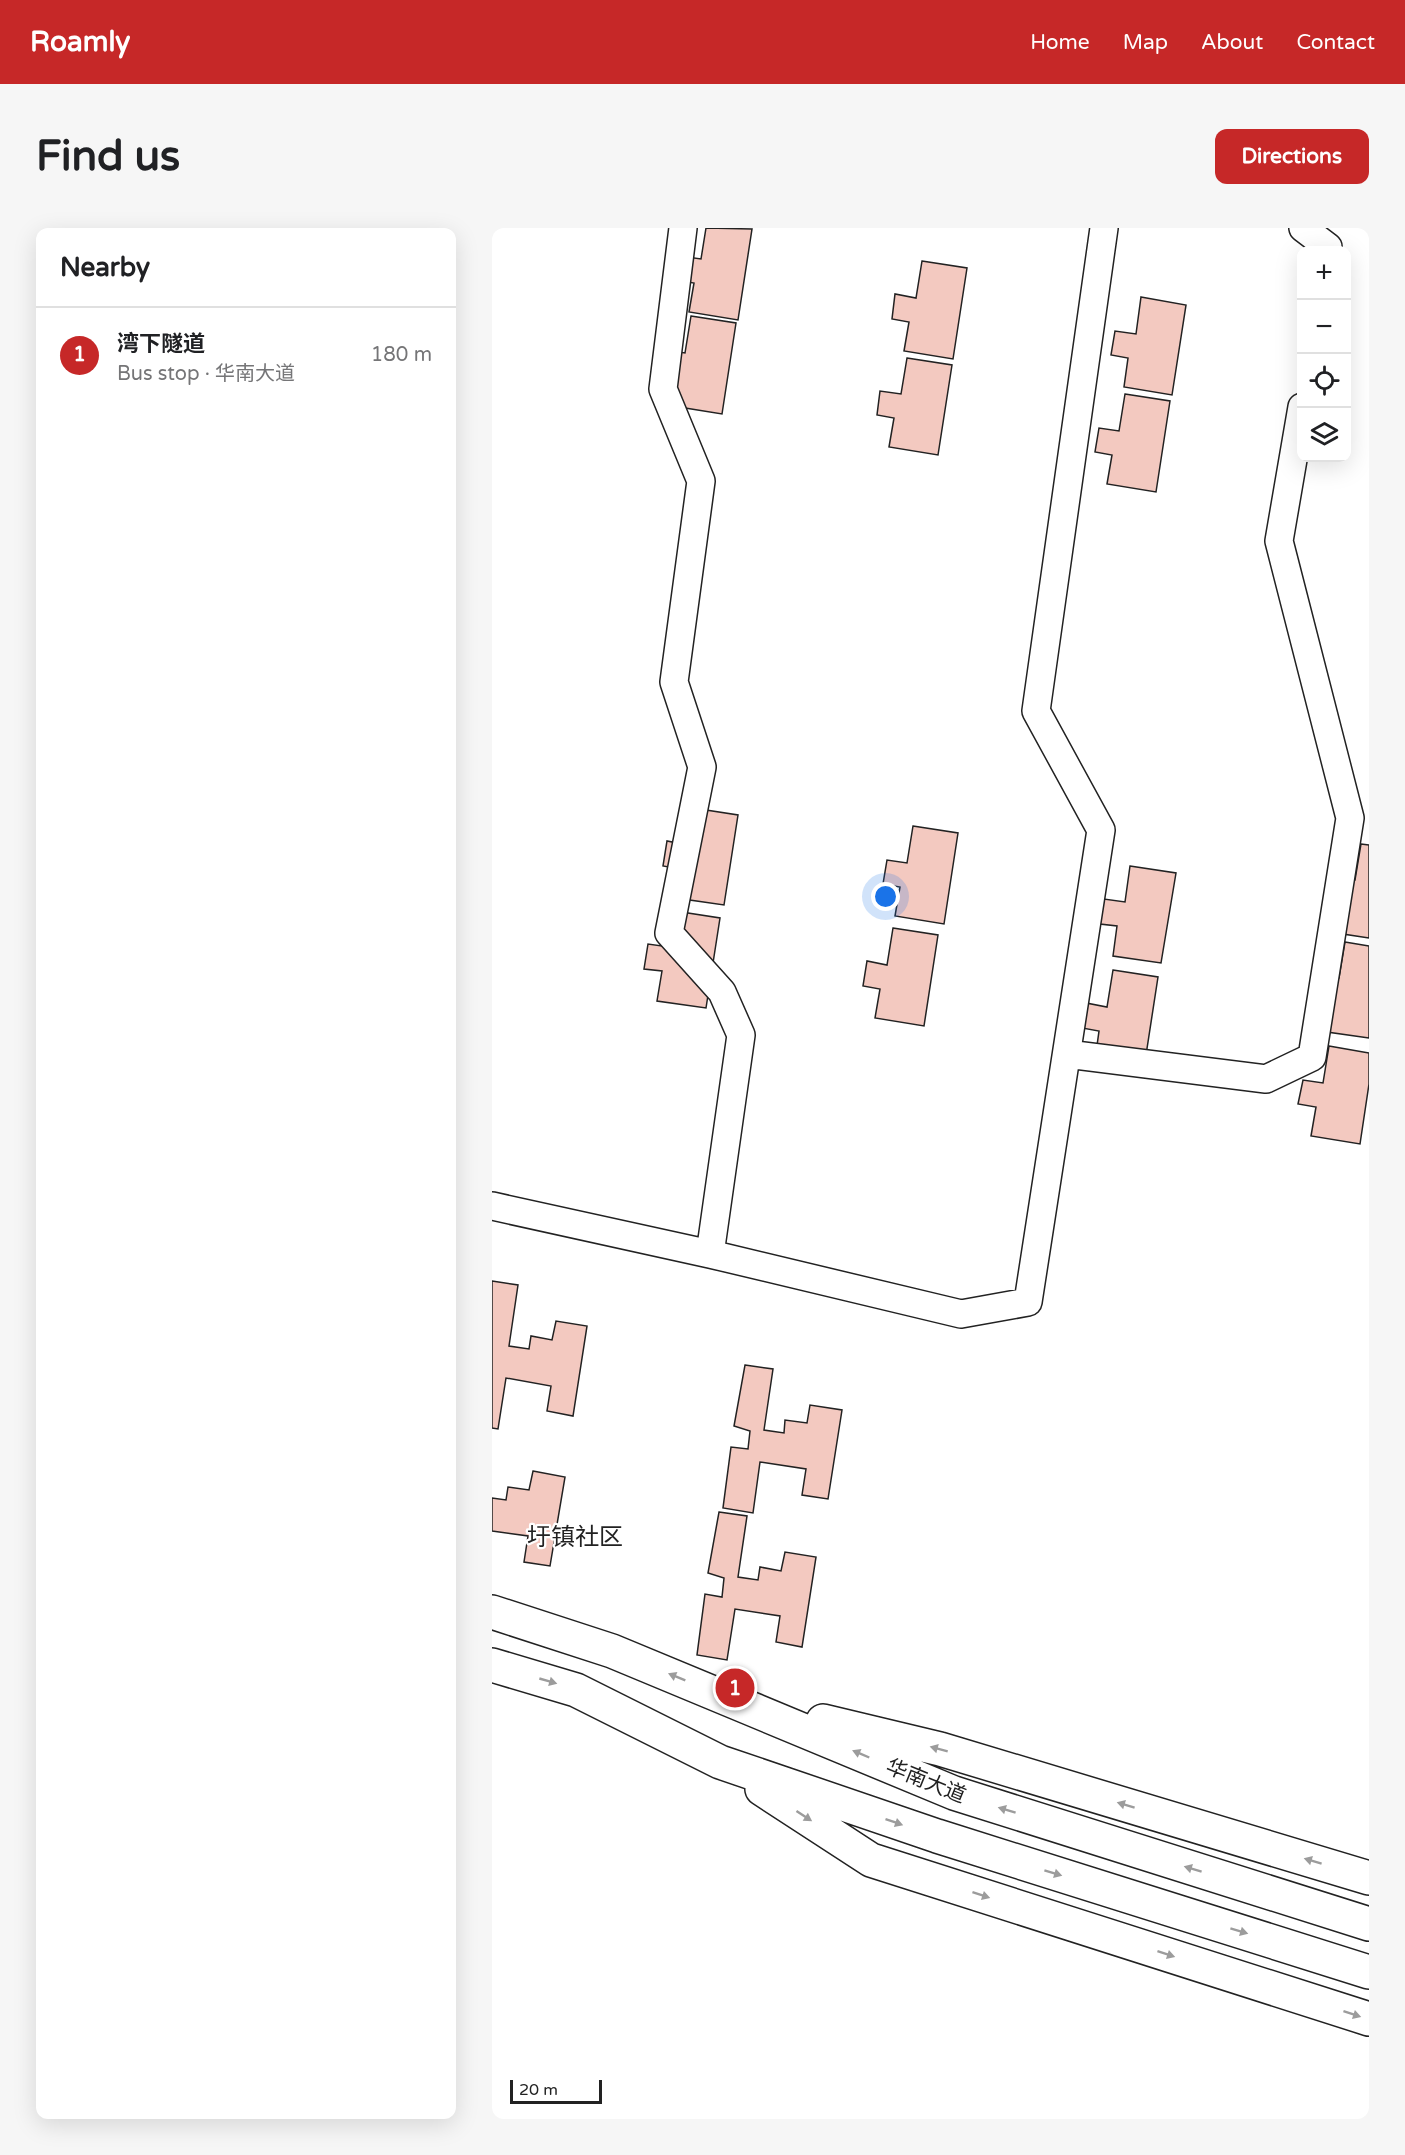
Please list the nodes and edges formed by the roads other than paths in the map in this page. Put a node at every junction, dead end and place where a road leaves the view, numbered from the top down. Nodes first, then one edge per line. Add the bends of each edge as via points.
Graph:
1 (683, 228) edge
2 (1104, 228) edge
3 (1303, 228) edge
4 (1327, 246) edge
5 (1302, 408) edge
6 (1067, 1054) junction
7 (492, 1206) edge
8 (710, 1254) junction
9 (492, 1612) edge
10 (492, 1665) edge
11 (731, 1699) junction
12 (720, 1762) junction
13 (1369, 1878) edge
14 (1369, 1924) edge
15 (1369, 1972) edge
16 (1369, 2019) edge

1 - 8 street via 663,390 701,481 674,682 702,767 669,933 722,992 741,1035
2 - 6 street via 1036,711 1101,830
3 - 4 street
5 - 6 street via 1279,542 1350,818 1312,1057 1266,1079
6 - 8 street via 1028,1302 961,1314
7 - 8 street
11 -> 9 main road, 华南大道 via 612,1651
10 -> 12 main road via 576,1690
13 -> 11 main road via 940,1749
14 -> 11 main road, 华南大道 via 954,1793
12 -> 15 main road via 937,1836
12 -> 16 main road via 871,1860

